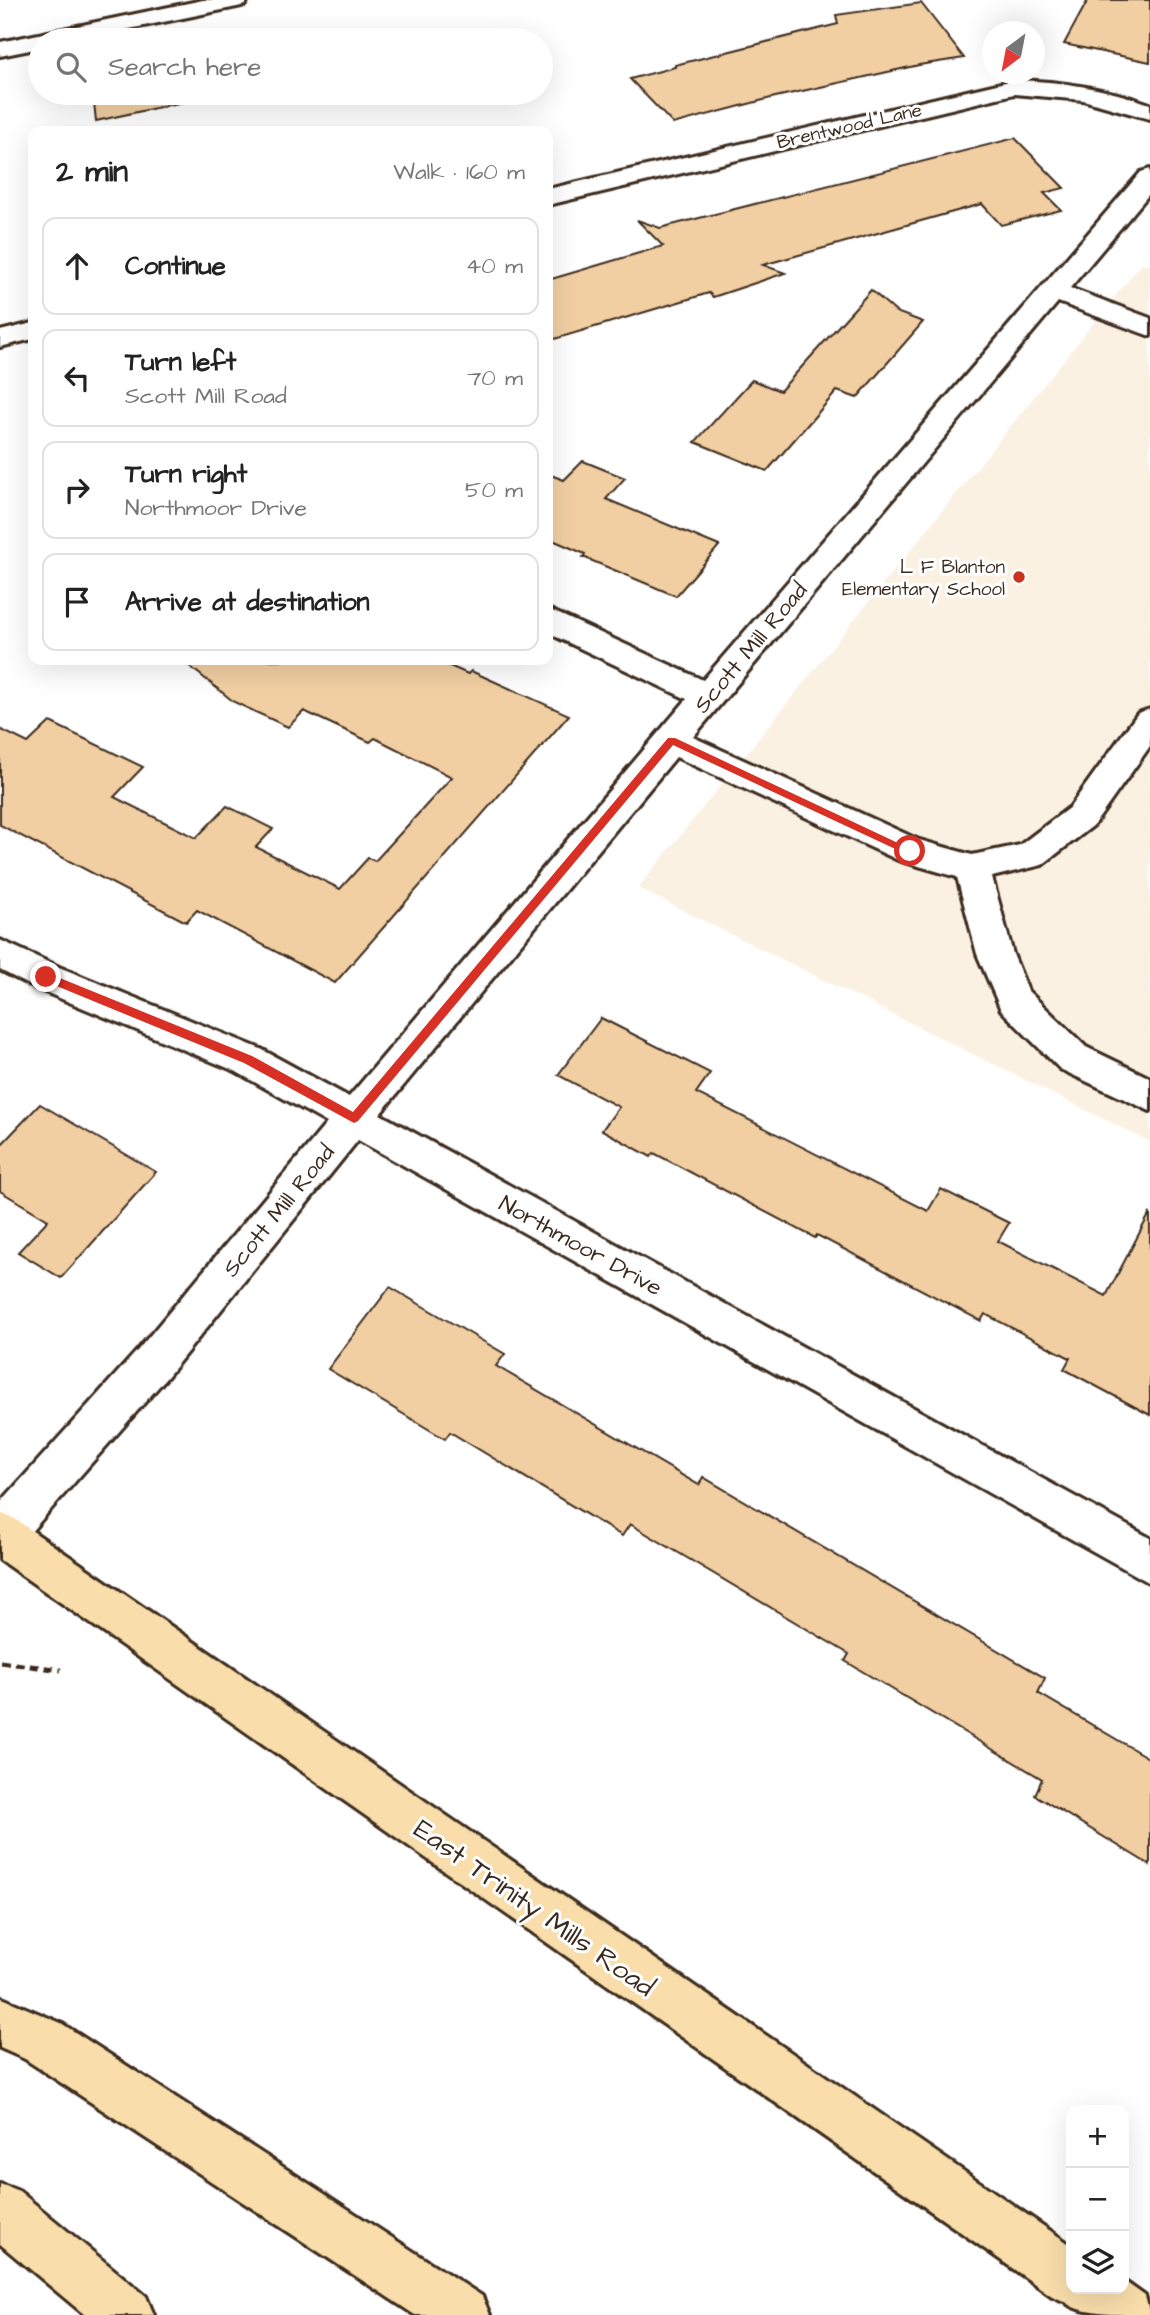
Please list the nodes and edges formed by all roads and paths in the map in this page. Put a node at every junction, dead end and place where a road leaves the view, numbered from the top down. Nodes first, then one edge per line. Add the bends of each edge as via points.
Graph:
1 (237, 0) edge
2 (100, 28) edge
3 (28, 43) edge
4 (0, 49) edge
5 (1150, 112) edge
6 (1150, 177) edge
7 (553, 196) edge
8 (1053, 291) junction
9 (1150, 328) edge
10 (28, 332) edge
11 (0, 339) edge
12 (553, 622) edge
13 (708, 696) junction
14 (1150, 721) edge
15 (672, 741) junction
16 (972, 868) junction
17 (0, 954) edge
18 (1150, 1095) edge
19 (354, 1118) junction
20 (0, 1534) edge
21 (1150, 1562) edge
22 (0, 1662) edge
23 (61, 1670) dead end
24 (0, 2022) edge
25 (0, 2210) edge
26 (1066, 2274) edge
27 (1095, 2294) edge
28 (127, 2315) edge
29 (463, 2315) edge
30 (1126, 2315) edge

1 - 2 street
3 - 4 street
5 - 7 street, Brentwood Lane via 1062,88 1014,88
6 - 8 street, Scott Mill Road
8 - 9 street
8 - 13 street, Scott Mill Road
10 - 11 street
12 - 13 street
13 - 15 street, Scott Mill Road
14 - 16 street via 1082,816 1030,856
15 - 16 street via 910,851
15 - 19 street, Scott Mill Road
16 - 18 street via 995,954 1014,1000 1073,1058
17 - 19 street, Northmoor Drive via 248,1060
19 - 20 street, Scott Mill Road via 152,1364
19 - 21 street, Northmoor Drive
20 - 26 main road, East Trinity Mills Road
22 - 23 path
24 - 29 main road via 43,2041
25 - 28 main road
27 - 30 main road

